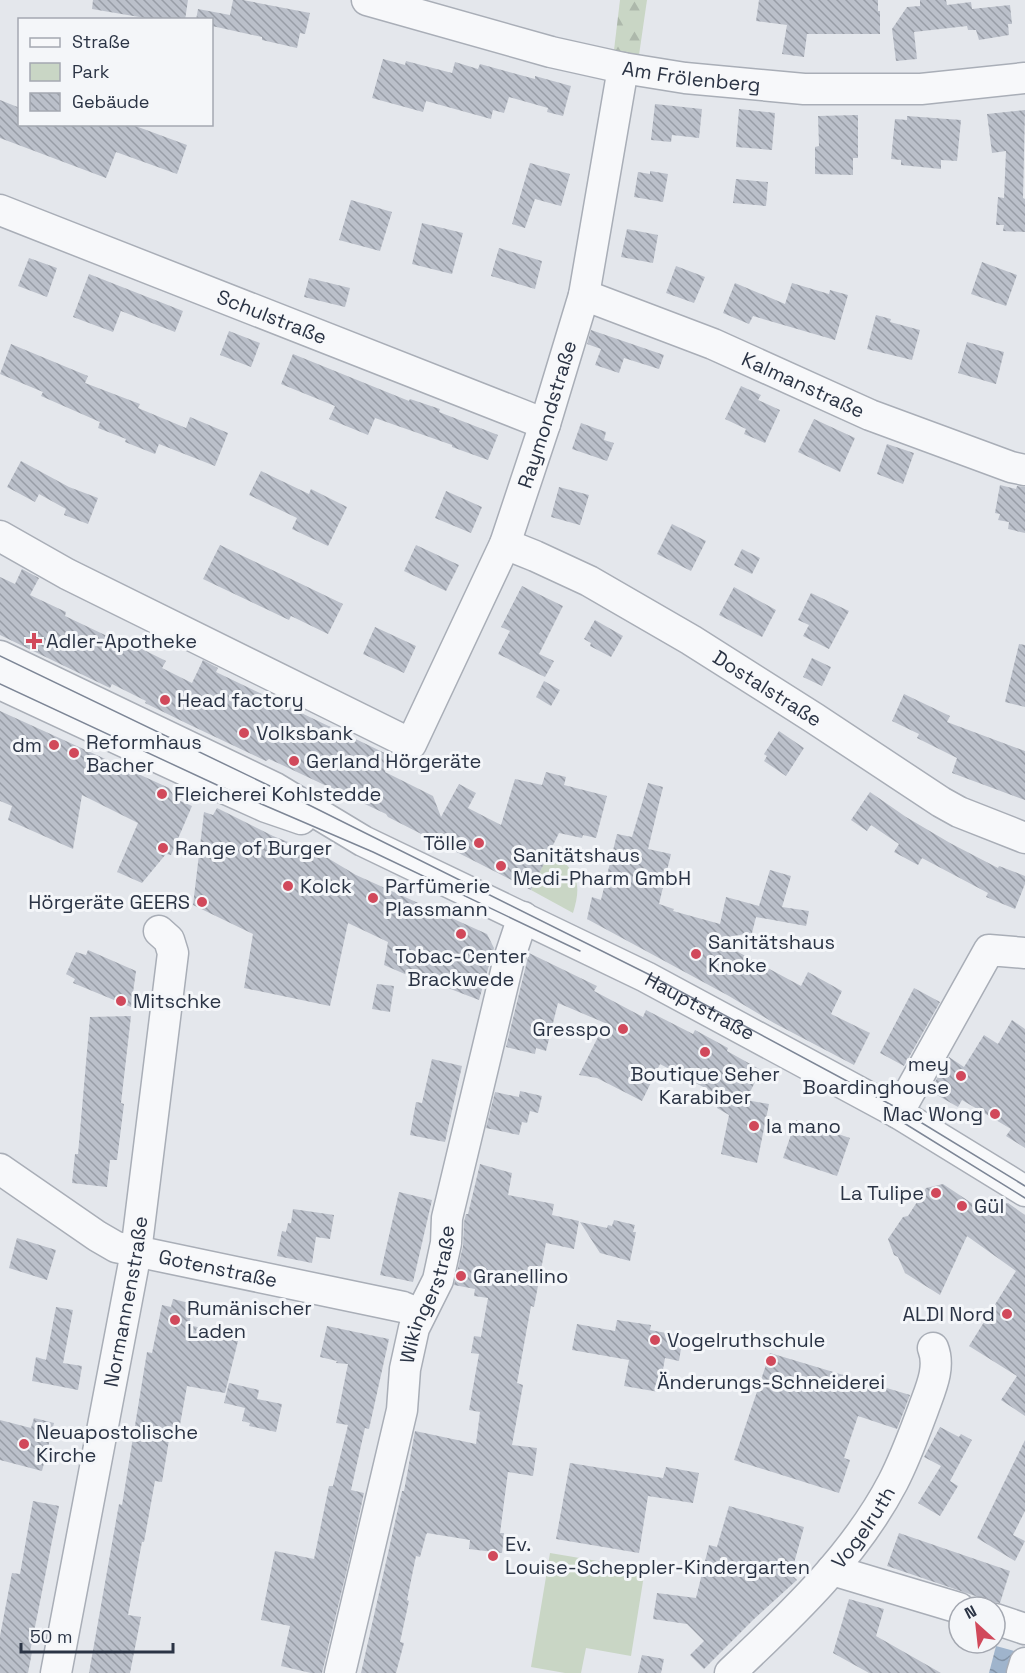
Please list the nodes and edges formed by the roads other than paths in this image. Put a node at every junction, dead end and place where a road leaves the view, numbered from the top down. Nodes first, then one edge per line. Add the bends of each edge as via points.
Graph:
1 (367, 0) edge
2 (623, 68) junction
3 (1025, 78) edge
4 (0, 210) edge
5 (584, 295) junction
6 (545, 424) junction
7 (1025, 470) edge
8 (0, 536) edge
9 (505, 544) junction
10 (0, 656) edge
11 (0, 684) edge
12 (1025, 838) edge
13 (363, 841) junction
14 (523, 917) junction
15 (159, 931) dead end
16 (1024, 951) edge
17 (898, 1113) junction
18 (0, 1169) edge
19 (1025, 1191) edge
20 (136, 1252) junction
21 (420, 1314) junction
22 (933, 1348) dead end
23 (832, 1570) junction
24 (947, 1604) edge
25 (1007, 1623) edge
26 (1025, 1629) edge
27 (1025, 1663) edge
28 (56, 1673) edge
29 (340, 1673) edge
30 (730, 1673) edge
31 (1022, 1673) edge

1 - 2 street, Am Frölenberg via 551,52
2 - 3 street, Am Frölenberg via 804,89 921,88
2 - 5 street, Raymondstraße
4 - 6 street, Schulstraße
5 - 6 street, Raymondstraße
5 - 7 street, Kalmanstraße via 714,344 870,414
6 - 9 street, Raymondstraße
8 - 9 street, Raymondstraße via 67,574 411,744
9 - 12 street, Dostalstraße via 589,580 691,640 941,802
10 - 13 street, Hauptstraße via 275,788
11 - 13 street, Hauptstraße via 266,807
13 - 14 street, Hauptstraße
14 - 17 street, Hauptstraße via 646,977
14 - 21 street, Wikingerstraße via 509,959 452,1196 438,1280
15 - 20 street, Normannenstraße via 169,940 173,953
16 - 17 street via 989,950
17 - 19 street, Hauptstraße
18 - 20 street, Gotenstraße via 97,1236
20 - 21 street, Gotenstraße via 403,1307
20 - 28 street, Normannenstraße
21 - 29 street, Wikingerstraße via 406,1360 402,1410
22 - 23 street, Vogelruth via 936,1370 903,1462 869,1520
23 - 24 street
23 - 30 street, Vogelruth
25 - 26 street
27 - 31 street

